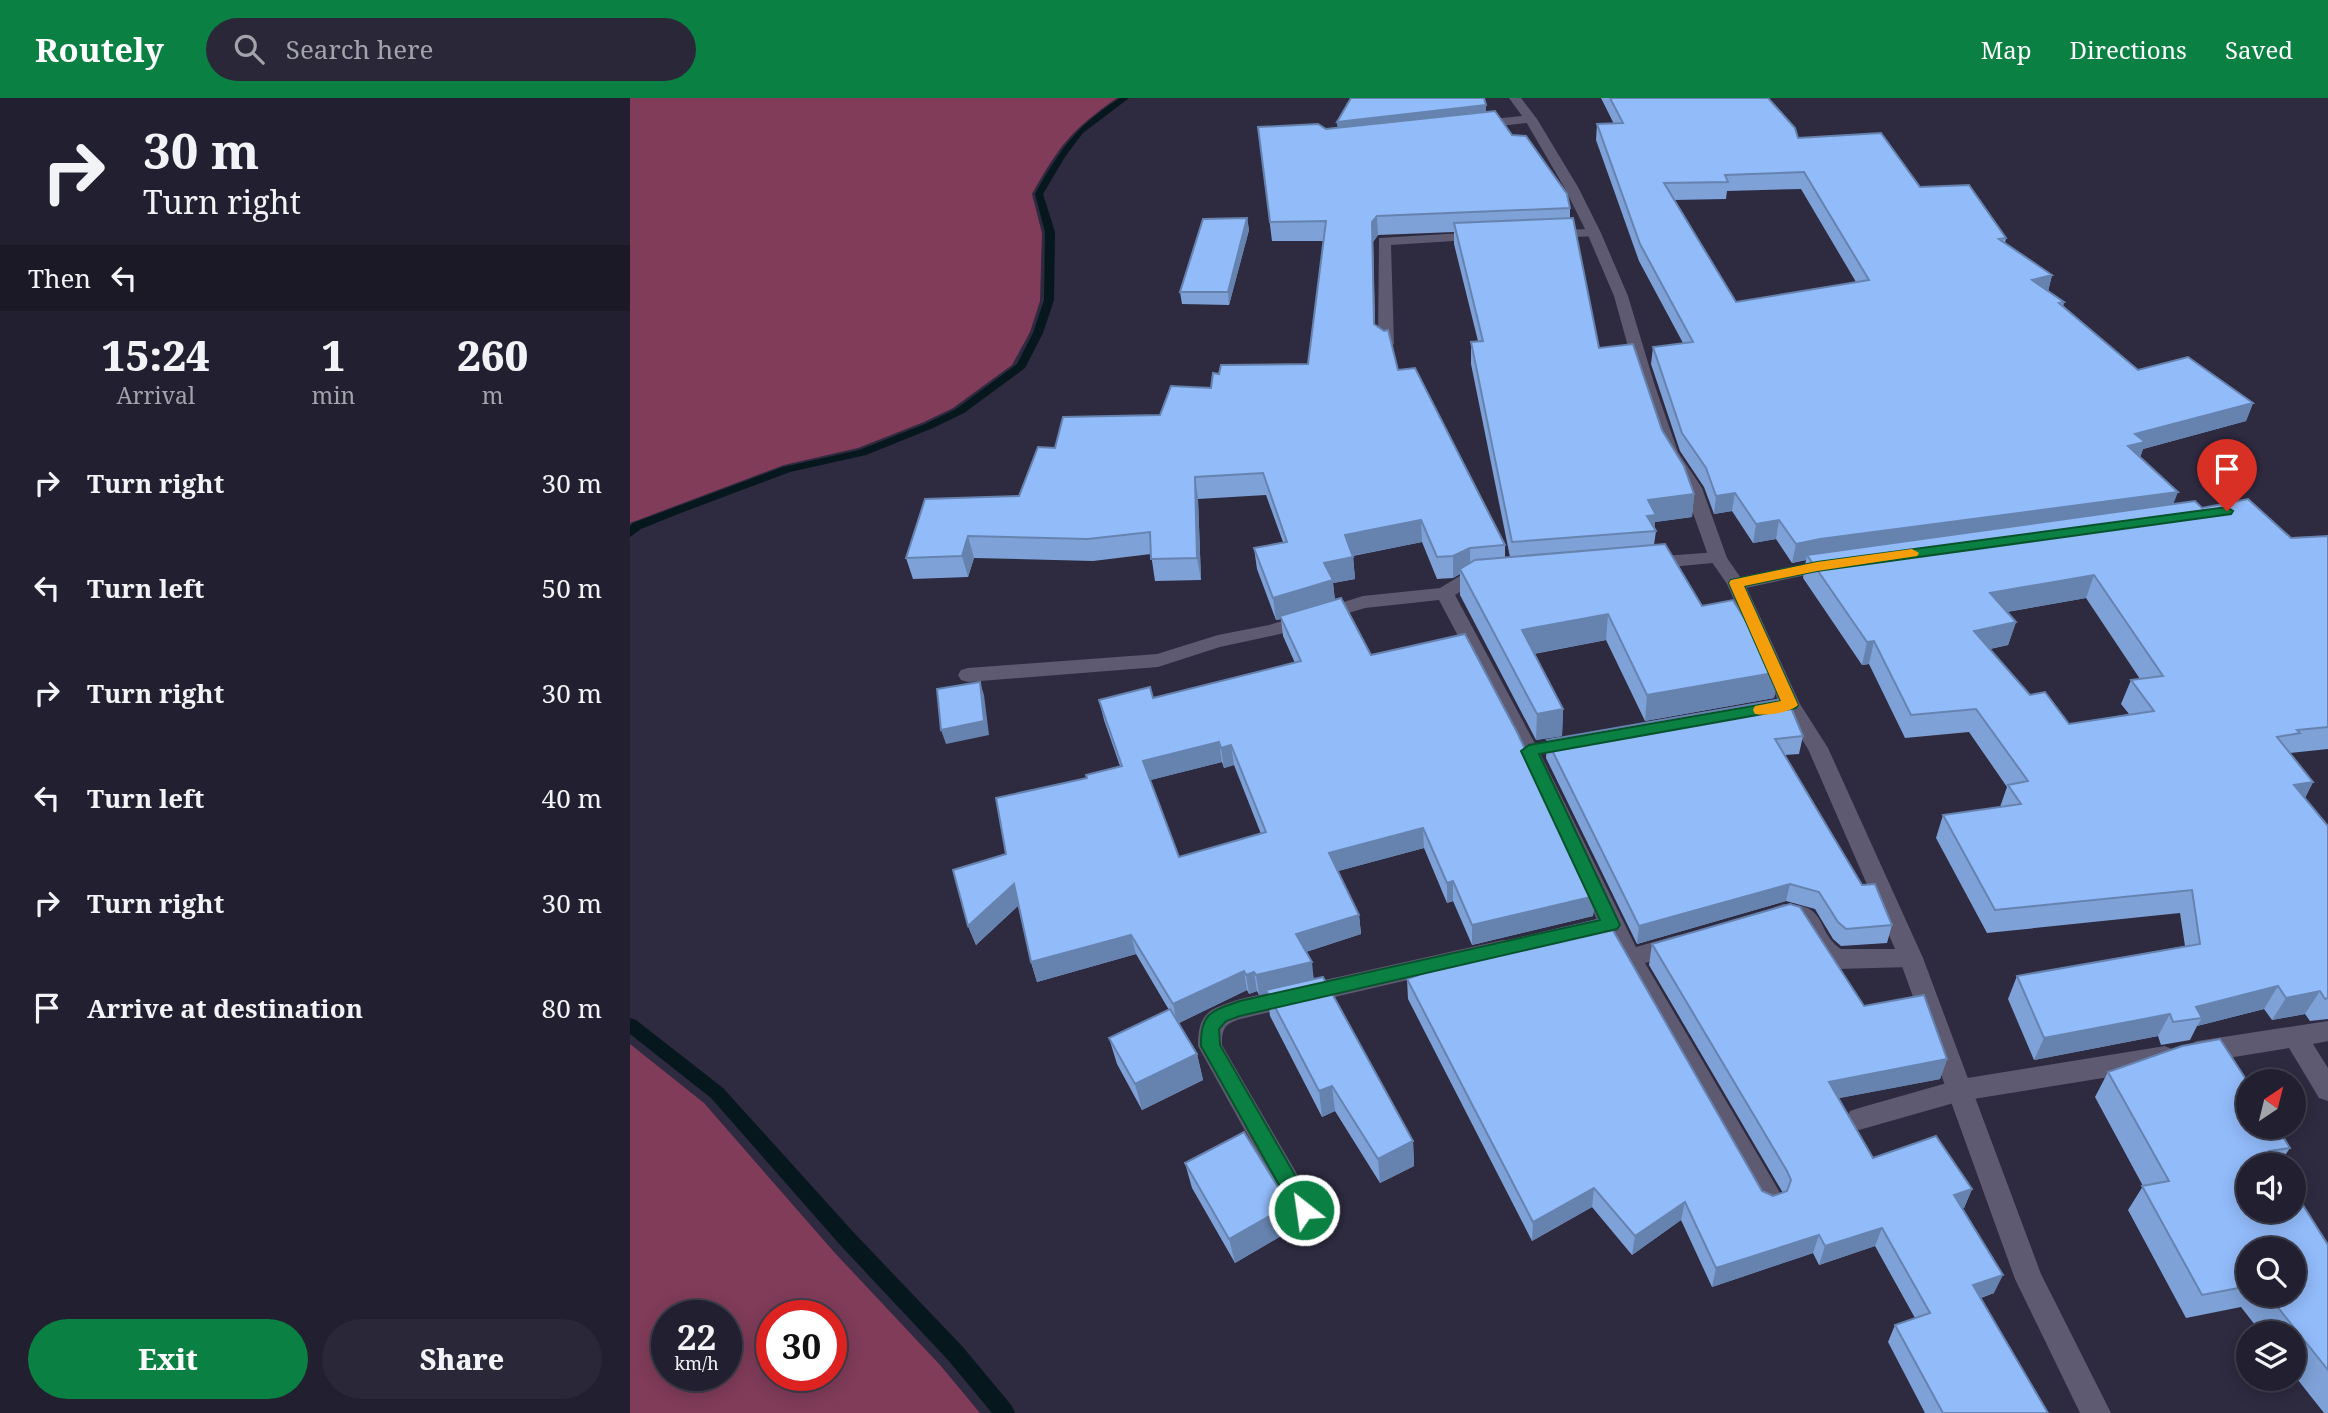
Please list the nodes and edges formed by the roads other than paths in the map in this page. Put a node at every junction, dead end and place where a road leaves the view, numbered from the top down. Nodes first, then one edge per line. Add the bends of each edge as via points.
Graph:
1 (1515, 98) edge
2 (1531, 119) junction
3 (1463, 127) edge
4 (1594, 233) junction
5 (1539, 234) edge
6 (1498, 236) edge
7 (1386, 344) edge
8 (1718, 558) junction
9 (1858, 561) edge
10 (1625, 565) edge
11 (1507, 574) edge
12 (1736, 583) junction
13 (1445, 593) junction
14 (968, 675) dead end
15 (1790, 705) junction
16 (1763, 710) edge
17 (1761, 920) edge
18 (1611, 925) junction
19 (1584, 930) edge
20 (1696, 939) edge
21 (1531, 943) edge
22 (1630, 958) junction
23 (1911, 958) junction
24 (2328, 1031) edge
25 (2295, 1036) junction
26 (1961, 1090) junction
27 (2328, 1090) edge
28 (1858, 1119) dead end
29 (1769, 1200) edge
30 (1304, 1210) dead end
31 (2096, 1413) edge

1 - 2 street
2 - 3 street
2 - 4 street
4 - 5 street
4 - 8 street via 1621,296 1670,452 1693,488
6 - 7 street via 1384,241
8 - 10 street
8 - 12 street
9 - 12 street
11 - 13 street via 1470,578
12 - 15 street
13 - 14 street via 1378,598 1158,660
13 - 18 street via 1536,749
15 - 16 street
15 - 23 street via 1818,748
17 - 23 street via 1785,913 1803,915 1826,953 1837,959
18 - 19 street
18 - 22 street
20 - 22 street
21 - 30 street via 1219,1016 1210,1027 1210,1046
22 - 29 street
23 - 26 street
24 - 25 street
25 - 26 street
25 - 27 street
26 - 28 street
26 - 31 street via 2029,1279

